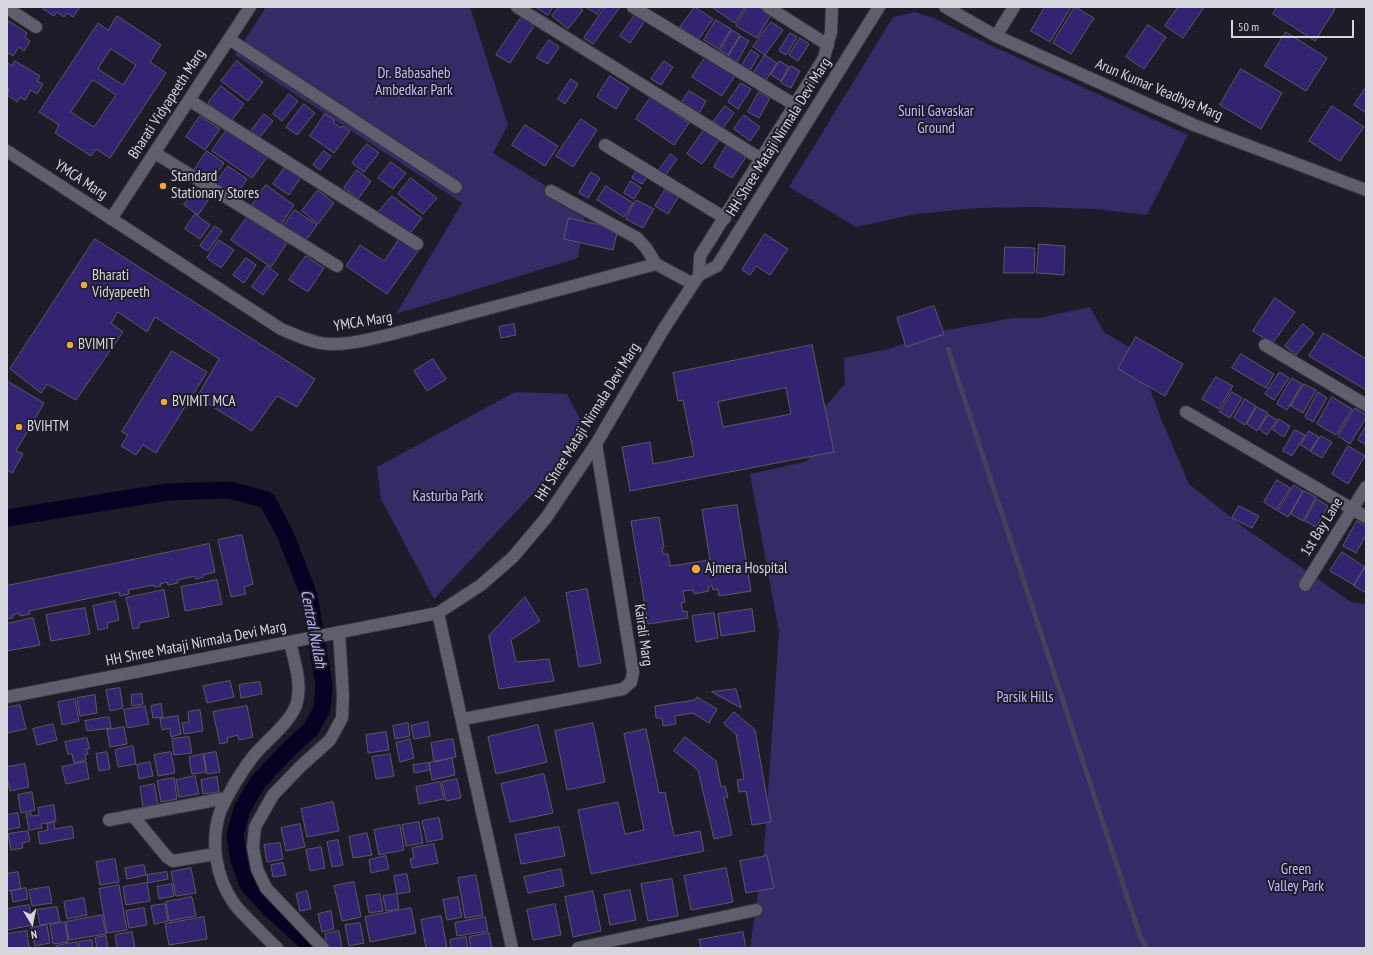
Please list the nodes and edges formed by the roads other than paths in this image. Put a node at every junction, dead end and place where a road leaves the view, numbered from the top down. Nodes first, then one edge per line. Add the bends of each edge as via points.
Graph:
1 (250, 7) edge
2 (518, 7) edge
3 (633, 7) edge
4 (768, 7) edge
5 (832, 7) edge
6 (878, 7) edge
7 (946, 7) edge
8 (1014, 7) edge
9 (7, 8) edge
10 (36, 27) dead end
11 (996, 36) junction
12 (229, 39) junction
13 (828, 45) junction
14 (189, 100) junction
15 (795, 105) junction
16 (605, 145) dead end
17 (7, 151) edge
18 (155, 152) junction
19 (761, 159) junction
20 (456, 188) dead end
21 (1366, 190) edge
22 (551, 191) dead end
23 (725, 218) junction
24 (112, 219) junction
25 (416, 244) dead end
26 (656, 264) junction
27 (337, 266) dead end
28 (696, 279) junction
29 (1265, 345) dead end
30 (1366, 406) edge
31 (1186, 412) dead end
32 (596, 444) junction
33 (1366, 487) edge
34 (1352, 509) junction
35 (1366, 517) edge
36 (1305, 585) dead end
37 (438, 613) junction
38 (335, 633) junction
39 (294, 641) junction
40 (7, 697) edge
41 (463, 719) junction
42 (226, 798) junction
43 (133, 816) junction
44 (109, 820) dead end
45 (215, 854) junction
46 (756, 910) dead end
47 (277, 948) edge
48 (323, 948) edge
49 (512, 948) edge
50 (578, 948) edge

1 - 12 street, Bharati Vidyapeeth Marg
2 - 19 street
3 - 15 street
4 - 13 street
5 - 13 street, HH Shree Mataji Nirmala Devi Marg
6 - 28 street, HH Shree Mataji Nirmala Devi Marg via 717,266
7 - 11 street, Arun Kumar Veadhya Marg
8 - 11 street
9 - 10 street
11 - 21 street, Arun Kumar Veadhya Marg via 1194,125
12 - 14 street, Bharati Vidyapeeth Marg
12 - 20 street
13 - 15 street, HH Shree Mataji Nirmala Devi Marg via 824,58
14 - 18 street, Bharati Vidyapeeth Marg
14 - 25 street
15 - 19 street, HH Shree Mataji Nirmala Devi Marg
16 - 23 street
17 - 24 street, YMCA Marg
18 - 24 street, Bharati Vidyapeeth Marg
18 - 27 street
19 - 23 street, HH Shree Mataji Nirmala Devi Marg
22 - 26 street via 637,238
23 - 28 street, HH Shree Mataji Nirmala Devi Marg via 700,256
24 - 26 street, YMCA Marg via 281,329 328,344 354,342 396,333
26 - 28 street
28 - 32 street, HH Shree Mataji Nirmala Devi Marg
29 - 30 street
31 - 34 street
32 - 37 street, HH Shree Mataji Nirmala Devi Marg via 546,518 513,557 481,585
32 - 41 street, Kairali Marg via 633,672 631,682 622,689
33 - 34 street, 1st Bay Lane
34 - 35 street
34 - 36 street, 1st Bay Lane
37 - 38 street, HH Shree Mataji Nirmala Devi Marg
37 - 41 street
38 - 39 street, HH Shree Mataji Nirmala Devi Marg
38 - 48 street via 343,696 342,718 330,740 273,795 255,827 253,847 257,869 266,888
39 - 40 street, HH Shree Mataji Nirmala Devi Marg
39 - 42 street via 299,689 297,703 290,715 246,764
41 - 49 street
42 - 43 street
42 - 45 street via 216,832
43 - 44 street
43 - 45 street via 173,861
45 - 47 street via 220,875 234,904
46 - 50 street

